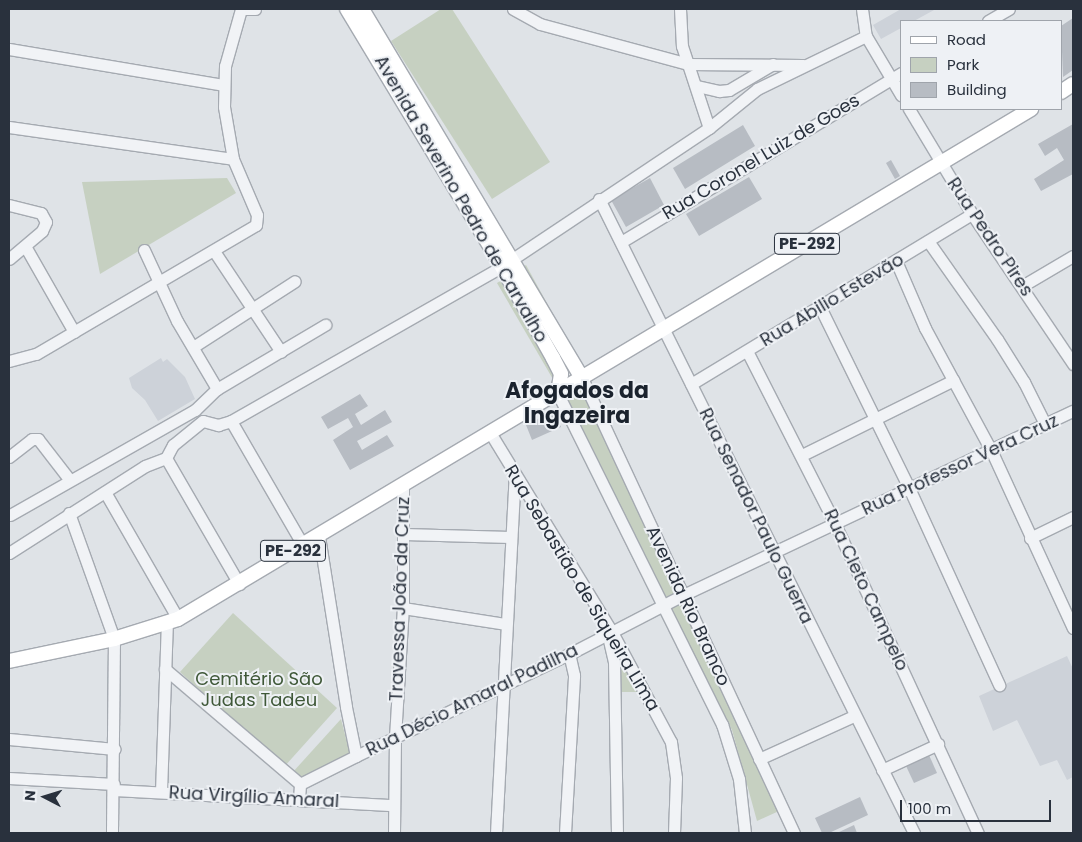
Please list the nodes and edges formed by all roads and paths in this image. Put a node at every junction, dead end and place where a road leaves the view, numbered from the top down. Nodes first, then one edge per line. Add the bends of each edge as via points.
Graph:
1 (242, 9) edge
2 (255, 9) edge
3 (347, 9) edge
4 (362, 9) edge
5 (513, 9) edge
6 (680, 9) edge
7 (862, 9) edge
8 (1009, 9) edge
9 (990, 20) edge
10 (866, 36) junction
11 (9, 49) edge
12 (688, 64) junction
13 (773, 64) junction
14 (807, 65) junction
15 (896, 76) edge
16 (1073, 84) edge
17 (223, 85) junction
18 (697, 86) junction
19 (900, 91) edge
20 (1062, 91) edge
21 (910, 110) edge
22 (1030, 110) edge
23 (9, 127) edge
24 (709, 128) junction
25 (233, 159) junction
26 (940, 163) junction
27 (599, 199) junction
28 (9, 205) edge
29 (972, 214) junction
30 (482, 222) junction
31 (928, 241) junction
32 (621, 242) junction
33 (25, 246) junction
34 (144, 250) dead end
35 (214, 251) junction
36 (1073, 256) edge
37 (504, 258) junction
38 (9, 259) edge
39 (896, 261) junction
40 (295, 281) dead end
41 (158, 283) junction
42 (1022, 286) junction
43 (820, 308) junction
44 (252, 310) junction
45 (325, 326) dead end
46 (664, 330) junction
47 (74, 332) junction
48 (1068, 346) edge
49 (193, 347) junction
50 (747, 351) junction
51 (281, 352) junction
52 (9, 361) edge
53 (1073, 364) edge
54 (582, 378) junction
55 (954, 380) junction
56 (691, 384) junction
57 (217, 389) junction
58 (558, 394) junction
59 (194, 410) junction
60 (1073, 411) edge
61 (875, 419) junction
62 (203, 421) junction
63 (231, 421) junction
64 (1045, 424) junction
65 (491, 434) junction
66 (991, 450) junction
67 (9, 456) edge
68 (802, 456) junction
69 (166, 458) junction
70 (515, 476) junction
71 (69, 479) junction
72 (403, 485) junction
73 (909, 488) junction
74 (105, 492) junction
75 (69, 513) junction
76 (10, 515) dead end
77 (1073, 517) edge
78 (835, 524) junction
79 (404, 534) junction
80 (319, 536) junction
81 (510, 537) junction
82 (1030, 538) junction
83 (303, 545) junction
84 (9, 553) edge
85 (775, 554) junction
86 (239, 584) junction
87 (683, 595) junction
88 (663, 604) junction
89 (403, 608) junction
90 (173, 622) junction
91 (505, 624) junction
92 (1073, 628) edge
93 (610, 633) junction
94 (114, 640) junction
95 (569, 654) junction
96 (9, 661) edge
97 (165, 669) junction
98 (502, 685) junction
99 (999, 685) dead end
100 (854, 716) junction
101 (395, 737) junction
102 (9, 739) edge
103 (938, 744) junction
104 (115, 749) junction
105 (356, 756) junction
106 (759, 759) junction
107 (882, 770) junction
108 (9, 778) edge
109 (300, 784) junction
110 (114, 787) junction
111 (161, 792) junction
112 (299, 799) junction
113 (394, 805) junction
114 (112, 833) edge
115 (394, 833) edge
116 (496, 833) edge
117 (565, 833) edge
118 (617, 833) edge
119 (674, 833) edge
120 (745, 833) edge
121 (794, 833) edge
122 (914, 833) edge
123 (978, 833) edge

1 - 2 street
1 - 17 street via 228,46
3 - 30 main road, Avenida Severino Pedro de Carvalho
4 - 30 main road, Avenida Severino Pedro de Carvalho
5 - 12 street via 540,24
6 - 12 street via 680,36
7 - 10 street
8 - 9 street
10 - 14 street
10 - 15 street
11 - 17 street
12 - 13 street
12 - 18 street
13 - 14 street
13 - 18 street via 729,90 720,92
14 - 24 street via 757,89
15 - 19 street
15 - 32 street, Rua Coronel Luiz de Goes
16 - 20 main road
17 - 25 street
18 - 24 street
21 - 26 street, Rua Pedro Pires
22 - 26 main road, PE-292
23 - 25 street
24 - 27 street
25 - 35 street via 258,220 252,228
26 - 29 street, Rua Pedro Pires
26 - 46 main road, PE-292
27 - 32 street, Rua Senador Paulo Guerra
27 - 37 street
28 - 33 street via 41,213 45,218 44,227
29 - 31 street, Rua Abilio Estevão
29 - 42 street, Rua Pedro Pires
30 - 37 main road, Avenida Severino Pedro de Carvalho
31 - 39 street, Rua Abilio Estevão
31 - 64 street via 1002,346
32 - 46 street, Rua Senador Paulo Guerra
33 - 38 street
33 - 47 street
34 - 41 street
35 - 41 street
35 - 44 street
36 - 42 street
37 - 54 main road, Avenida Severino Pedro de Carvalho
37 - 58 main road, Avenida Severino Pedro de Carvalho via 558,367 561,378
37 - 63 street
39 - 43 street, Rua Abilio Estevão
39 - 55 street via 925,328
40 - 44 street
41 - 47 street
41 - 49 street
42 - 48 street, Rua Pedro Pires
43 - 50 street, Rua Abilio Estevão
43 - 61 street
44 - 49 street
44 - 51 street
45 - 51 street
46 - 54 main road, PE-292
46 - 56 street, Rua Senador Paulo Guerra
47 - 52 street via 36,354
48 - 53 street, Rua Pedro Pires
49 - 57 street
50 - 56 street, Rua Abilio Estevão
50 - 68 street, Rua Cleto Campelo
51 - 57 street
54 - 58 main road, PE-292
54 - 87 street, Avenida Rio Branco
55 - 61 street
55 - 66 street
56 - 85 street, Rua Senador Paulo Guerra
57 - 59 street
58 - 65 main road, PE-292
58 - 88 street, Avenida Rio Branco
59 - 62 street
59 - 71 street
60 - 64 street, Rua Professor Vera Cruz
61 - 68 street
61 - 73 street
62 - 63 street via 218,425
62 - 69 street via 174,445
63 - 83 street
64 - 66 street, Rua Professor Vera Cruz
65 - 70 street, Rua Sebastião de Siqueira Lima
65 - 72 main road, PE-292
66 - 73 street, Rua Professor Vera Cruz
66 - 82 street
67 - 71 street via 32,439 38,439
68 - 78 street, Rua Cleto Campelo
69 - 74 street via 145,466
69 - 86 street
70 - 81 street
70 - 93 street, Rua Sebastião de Siqueira Lima
71 - 76 street
72 - 79 street, Travessa João da Cruz
72 - 80 main road, PE-292
73 - 78 street, Rua Professor Vera Cruz
73 - 99 street
74 - 75 street
74 - 90 street
75 - 84 street
75 - 94 street
77 - 82 street
78 - 85 street, Rua Professor Vera Cruz
78 - 103 street, Rua Cleto Campelo
79 - 81 street
79 - 89 street, Travessa João da Cruz
80 - 83 main road, PE-292
80 - 105 street
81 - 91 street
82 - 92 street
83 - 86 main road, PE-292
85 - 87 street, Rua Professor Vera Cruz
85 - 100 street, Rua Senador Paulo Guerra
86 - 90 main road, PE-292
87 - 88 street, Rua Décio Amaral Padilha
87 - 106 street, Avenida Rio Branco
88 - 93 street, Rua Décio Amaral Padilha
88 - 120 street, Avenida Rio Branco via 730,741 739,779
89 - 91 street
89 - 101 street, Travessa João da Cruz
90 - 94 main road, PE-292
90 - 97 street
91 - 98 street
93 - 95 street, Rua Décio Amaral Padilha
93 - 118 street via 615,680
93 - 119 street, Rua Sebastião de Siqueira Lima via 671,742 676,778
94 - 96 main road, PE-292
94 - 104 street
95 - 98 street, Rua Décio Amaral Padilha
95 - 117 street via 574,675
97 - 109 street
97 - 111 street
98 - 101 street, Rua Décio Amaral Padilha
98 - 116 street
100 - 106 street
100 - 107 street, Rua Senador Paulo Guerra
101 - 105 street, Rua Décio Amaral Padilha
101 - 113 street, Travessa João da Cruz
102 - 104 street
103 - 107 street
103 - 123 street, Rua Cleto Campelo
104 - 110 street
105 - 109 street, Rua Décio Amaral Padilha
106 - 121 street, Avenida Rio Branco
107 - 122 street, Rua Senador Paulo Guerra
108 - 110 street, Rua Virgílio Amaral
109 - 112 street
110 - 111 street, Rua Virgílio Amaral
110 - 114 street
111 - 112 street, Rua Virgílio Amaral
112 - 113 street, Rua Virgílio Amaral
113 - 115 street, Travessa João da Cruz

